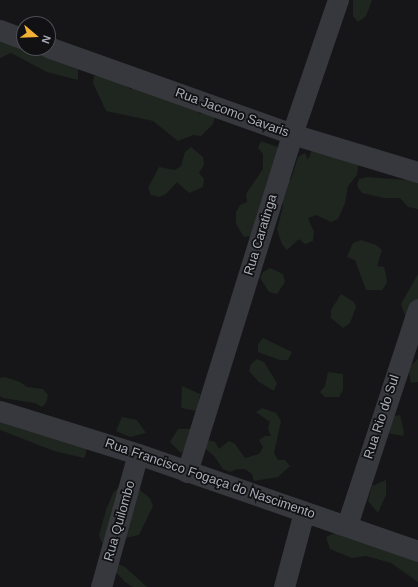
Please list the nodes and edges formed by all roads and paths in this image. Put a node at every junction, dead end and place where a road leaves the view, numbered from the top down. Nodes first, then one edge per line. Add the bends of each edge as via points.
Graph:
1 (338, 0) edge
2 (0, 30) edge
3 (16, 36) edge
4 (56, 50) edge
5 (292, 134) junction
6 (418, 172) edge
7 (418, 309) edge
8 (0, 411) edge
9 (138, 454) junction
10 (187, 472) junction
11 (304, 512) junction
12 (347, 525) junction
13 (418, 551) edge
14 (100, 587) edge
15 (284, 587) edge

1 - 5 street, Rua Caratinga
2 - 3 street
4 - 5 street, Rua Jacomo Savaris
5 - 6 street, Rua Jacomo Savaris
5 - 10 street, Rua Caratinga
7 - 12 street, Rua Rio do Sul
8 - 9 street, Rua Francisco Fogaça do Nascimento
9 - 10 street, Rua Francisco Fogaça do Nascimento
9 - 14 street, Rua Quilombo
10 - 11 street, Rua Francisco Fogaça do Nascimento
11 - 12 street, Rua Francisco Fogaça do Nascimento
11 - 15 street
12 - 13 street, Rua Francisco Fogaça do Nascimento

